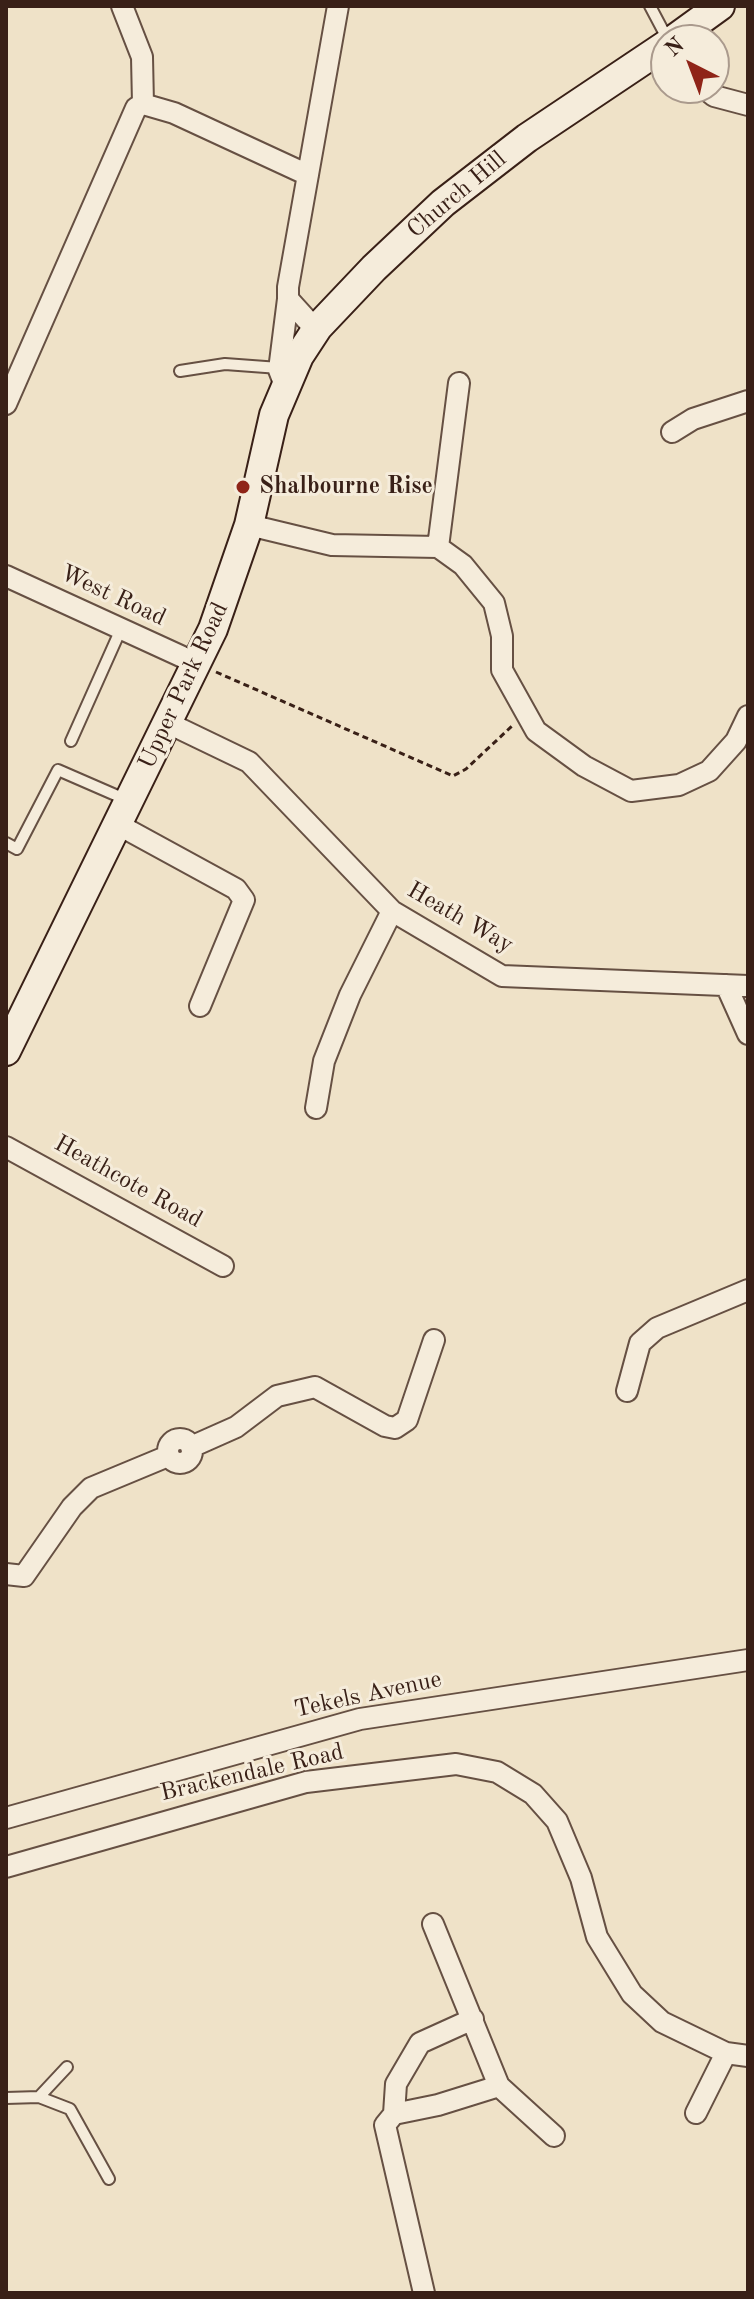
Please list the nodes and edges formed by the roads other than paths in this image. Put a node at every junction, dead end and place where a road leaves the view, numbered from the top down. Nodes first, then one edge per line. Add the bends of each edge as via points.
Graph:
1 (122, 6) edge
2 (338, 6) edge
3 (650, 6) edge
4 (720, 6) edge
5 (660, 24) edge
6 (694, 24) edge
7 (650, 55) edge
8 (143, 104) junction
9 (308, 175) junction
10 (288, 299) junction
11 (318, 327) junction
12 (180, 371) dead end
13 (282, 376) junction
14 (459, 383) dead end
15 (748, 401) edge
16 (6, 404) edge
17 (672, 432) dead end
18 (249, 525) junction
19 (438, 547) junction
20 (6, 576) edge
21 (121, 629) junction
22 (198, 664) junction
23 (748, 716) edge
24 (168, 723) junction
25 (71, 741) dead end
26 (123, 812) junction
27 (6, 843) edge
28 (392, 911) junction
29 (726, 985) junction
30 (748, 986) edge
31 (200, 1006) dead end
32 (748, 1034) edge
33 (6, 1051) edge
34 (316, 1108) dead end
35 (6, 1147) edge
36 (223, 1266) dead end
37 (748, 1290) edge
38 (434, 1340) dead end
39 (627, 1391) dead end
40 (6, 1574) edge
41 (748, 1660) edge
42 (6, 1818) edge
43 (6, 1867) edge
44 (433, 1924) dead end
45 (473, 2019) junction
46 (726, 2053) junction
47 (748, 2056) edge
48 (67, 2067) dead end
49 (499, 2086) junction
50 (39, 2097) junction
51 (6, 2098) edge
52 (696, 2113) dead end
53 (394, 2114) junction
54 (554, 2136) dead end
55 (109, 2179) dead end
56 (424, 2293) edge

1 - 8 street via 142,57
2 - 9 street, Upper Park Road
3 - 5 lane
4 - 6 street, Church Hill
7 - 11 street, Church Hill via 464,186 401,241
8 - 9 street
8 - 16 street via 130,120
9 - 10 street, Upper Park Road
10 - 11 street
10 - 13 street, Upper Park Road
11 - 13 street, Church Hill
12 - 13 lane via 225,364
13 - 18 street, Upper Park Road
14 - 19 street
15 - 17 street via 693,419
18 - 19 street via 332,545
18 - 22 street, Upper Park Road
19 - 23 street via 463,565 494,603 502,636 502,670 526,716 536,731 584,766 631,791 679,785 709,771 736,741
20 - 21 street, West Road
21 - 22 street, West Road
21 - 25 lane
22 - 24 street, Upper Park Road
24 - 26 street, Upper Park Road
24 - 28 street, Heath Way via 249,762
26 - 27 lane via 58,770 17,849
26 - 31 street via 236,889 244,900
26 - 33 street, Upper Park Road
28 - 29 street, Heath Way via 502,976
28 - 34 street via 324,1061
29 - 30 street, Heath Way
29 - 32 street
35 - 36 street, Heathcote Road
37 - 39 street via 657,1328 640,1343
38 - 40 street via 407,1420 395,1428 315,1387 277,1396 236,1427 191,1447 186,1461 174,1462 168,1456 91,1488 24,1576
41 - 42 street, Tekels Avenue via 360,1719
43 - 46 street, Brackendale Road via 306,1782 433,1765 497,1772 533,1794 557,1821 581,1878 597,1937 632,1994 662,2022
44 - 45 street
45 - 49 street
45 - 53 street via 420,2043 396,2084
46 - 47 street, Brackendale Road
46 - 52 street
48 - 50 lane
49 - 53 street
49 - 54 street
50 - 51 lane
50 - 55 lane via 70,2109
53 - 56 street via 385,2125

